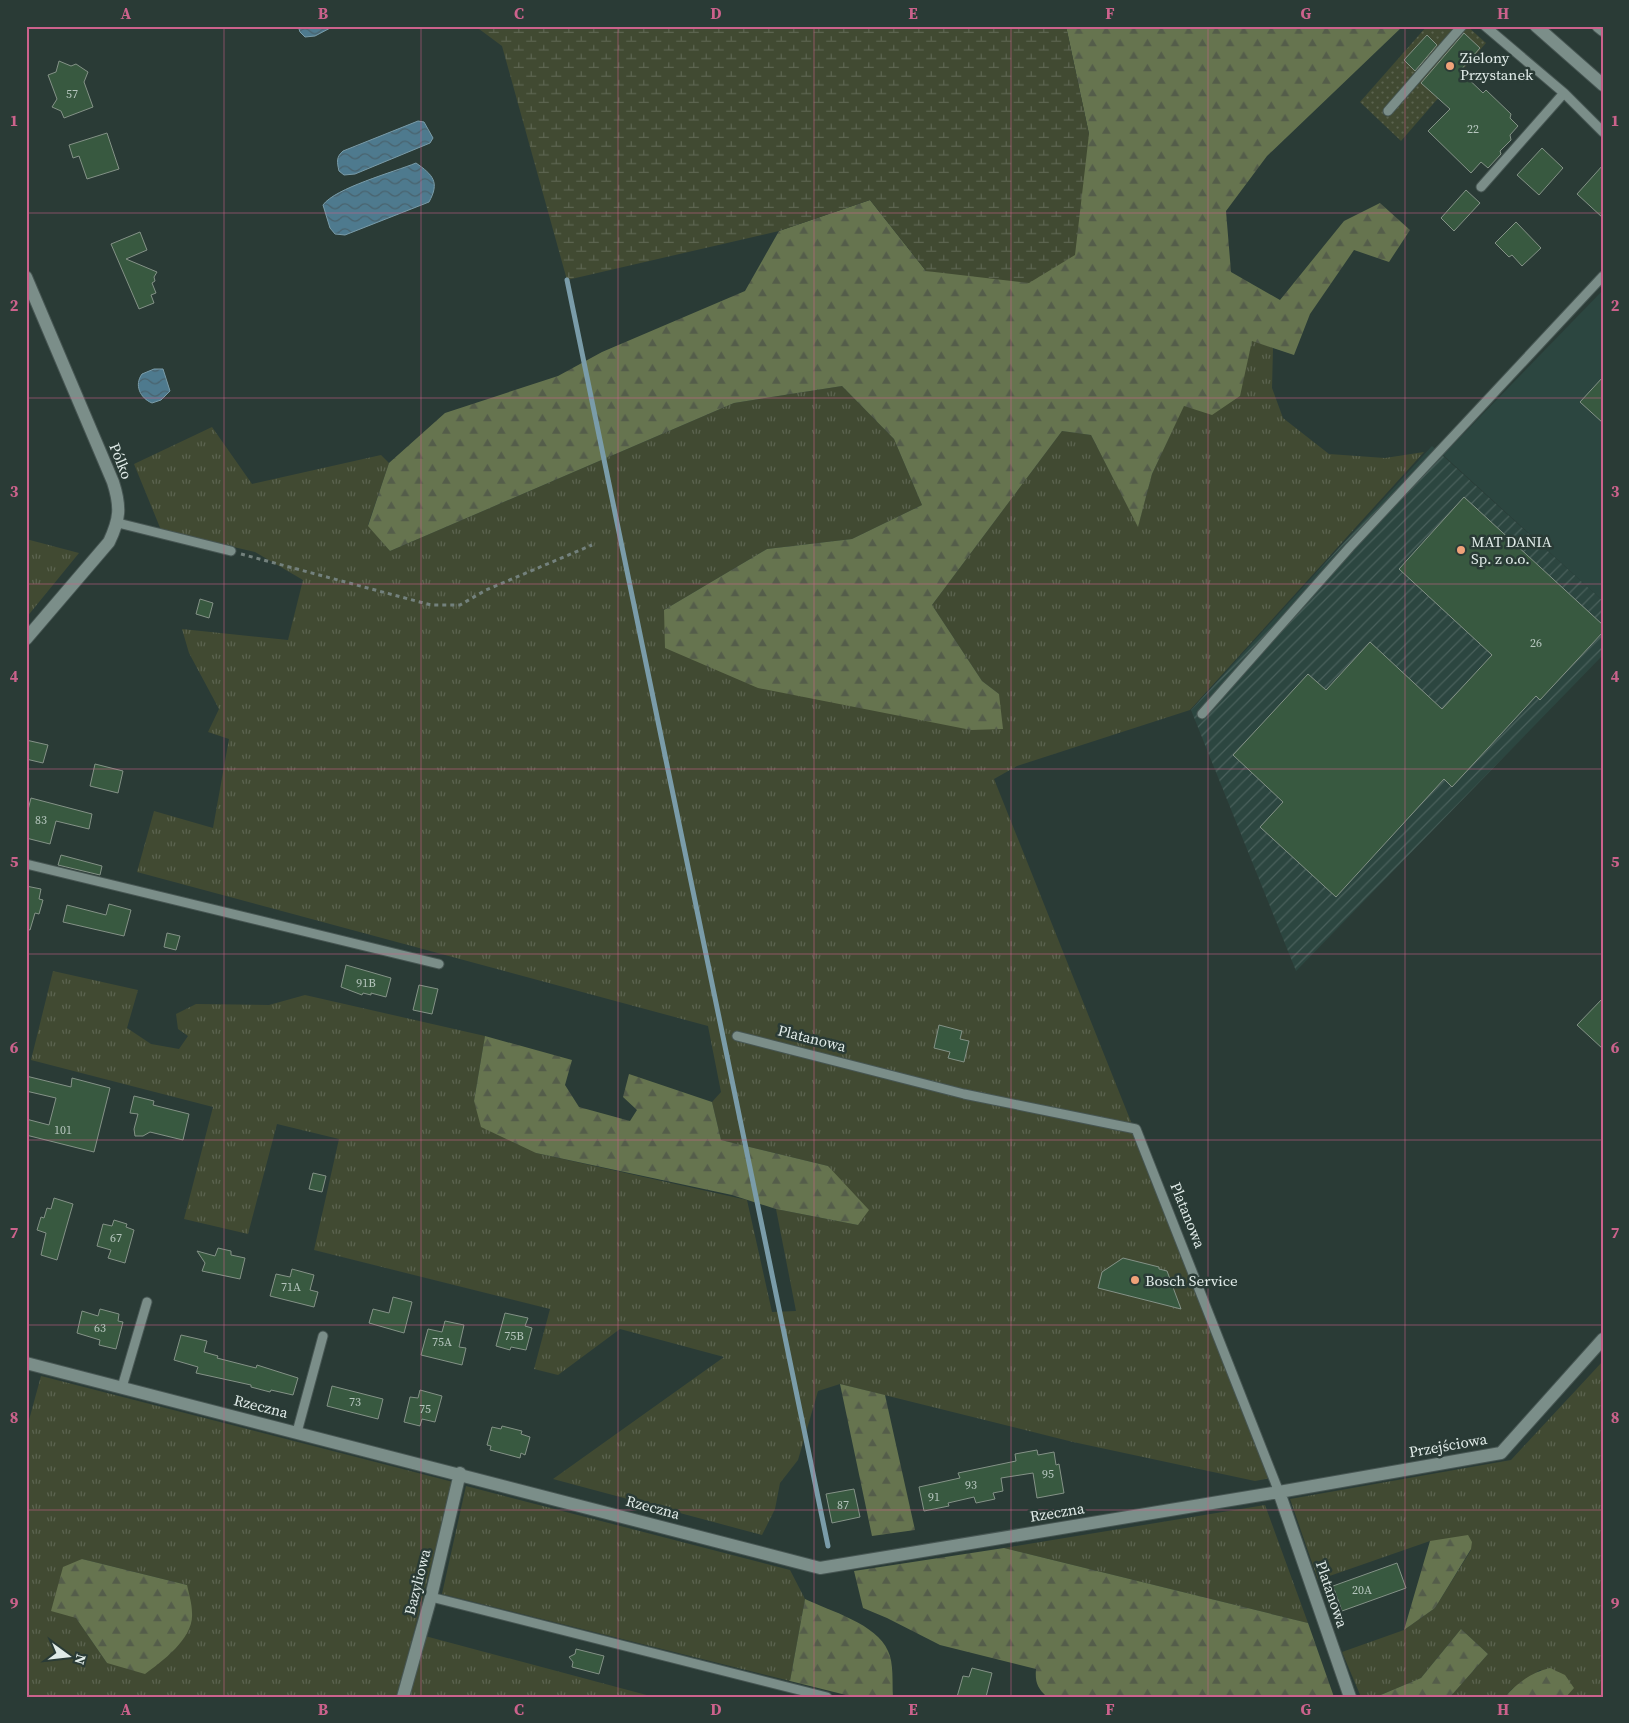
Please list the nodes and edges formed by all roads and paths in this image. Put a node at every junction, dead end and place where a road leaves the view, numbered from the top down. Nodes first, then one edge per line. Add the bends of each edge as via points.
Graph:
1 (1462, 26) edge
2 (1485, 26) edge
3 (1536, 26) edge
4 (1598, 26) edge
5 (1603, 30) edge
6 (1603, 85) edge
7 (1564, 93) junction
8 (1388, 111) dead end
9 (1603, 132) edge
10 (1481, 187) dead end
11 (1603, 276) edge
12 (26, 277) edge
13 (118, 523) junction
14 (592, 545) dead end
15 (231, 551) joint
16 (26, 640) edge
17 (1202, 714) dead end
18 (26, 864) edge
19 (439, 964) dead end
20 (737, 1036) dead end
21 (147, 1302) dead end
22 (323, 1336) dead end
23 (1603, 1339) edge
24 (26, 1363) edge
25 (122, 1387) junction
26 (297, 1432) junction
27 (460, 1474) junction
28 (1279, 1492) junction
29 (431, 1597) junction
30 (403, 1697) edge
31 (828, 1697) edge
32 (1350, 1697) edge

1 - 8 lane
2 - 7 lane
3 - 6 street
4 - 5 street
7 - 9 lane
7 - 10 lane
11 - 17 lane via 1350,547
12 - 13 street, Pólko via 113,482 118,502
13 - 15 lane
13 - 16 street, Pólko via 91,566
14 - 15 path via 486,590 460,605 431,605
18 - 19 lane
20 - 28 lane, Platanowa via 964,1094 1136,1129
21 - 25 lane
22 - 26 lane
23 - 28 street, Przejściowa via 1501,1453
24 - 25 street, Rzeczna
25 - 26 street, Rzeczna
26 - 27 street, Rzeczna
27 - 28 street, Rzeczna via 820,1568
27 - 29 street, Bazyliowa
28 - 32 street, Platanowa
29 - 30 street, Bazyliowa
29 - 31 lane

